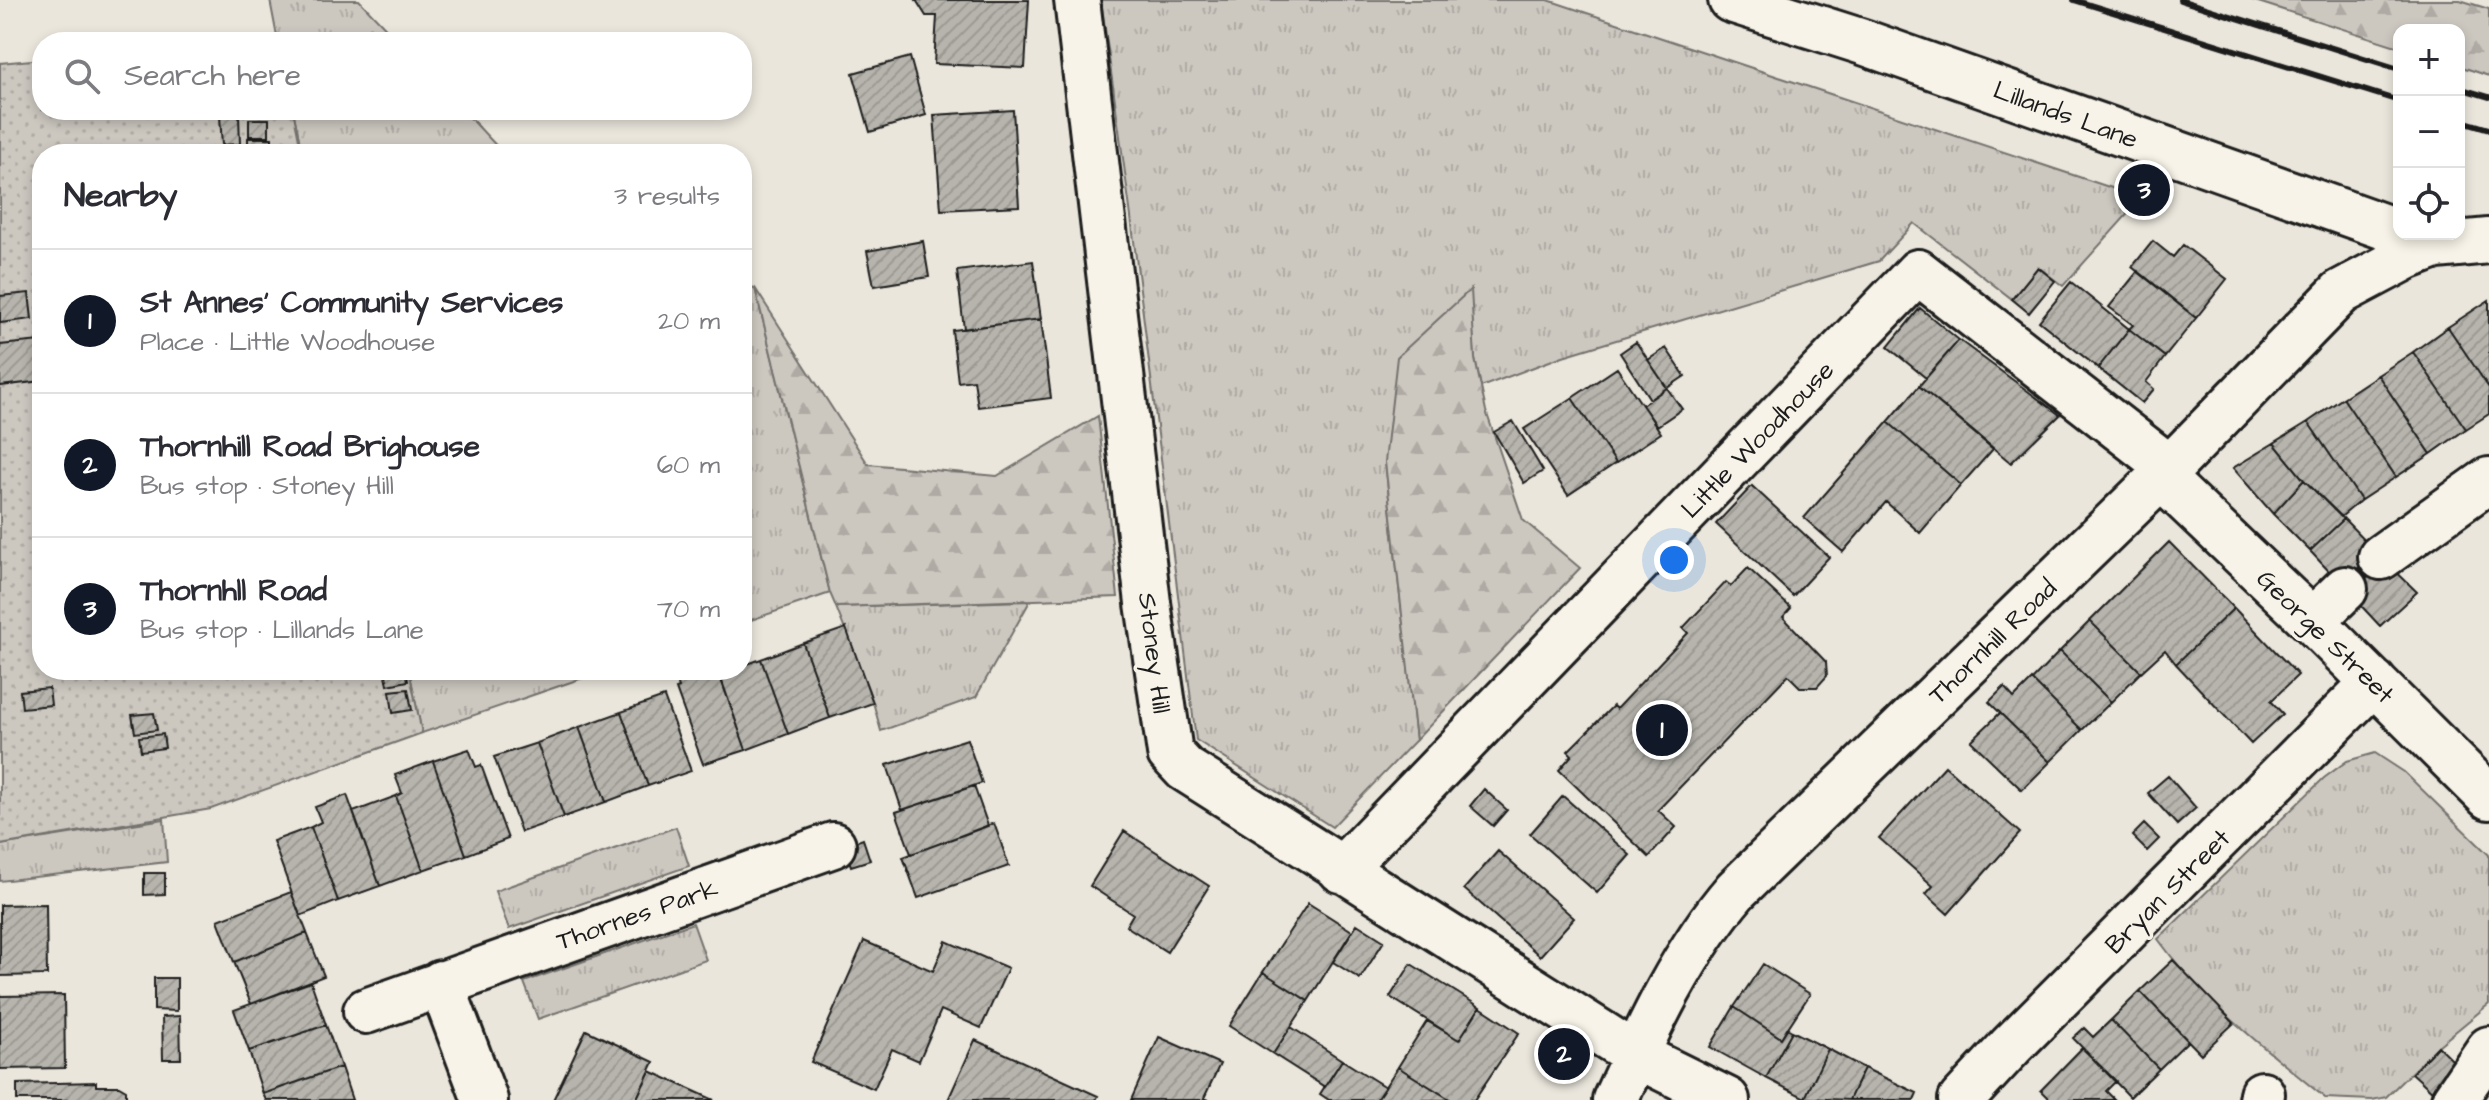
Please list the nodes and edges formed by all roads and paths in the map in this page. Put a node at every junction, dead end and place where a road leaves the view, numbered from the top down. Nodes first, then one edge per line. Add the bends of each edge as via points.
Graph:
1 (1077, 0) edge
2 (1731, 0) edge
3 (2393, 230) edge
4 (2412, 240) edge
5 (2465, 240) edge
6 (2489, 241) edge
7 (2166, 473) junction
8 (2489, 480) edge
9 (2381, 557) dead end
10 (2345, 589) dead end
11 (2312, 621) junction
12 (2374, 682) junction
13 (2489, 797) edge
14 (833, 845) dead end
15 (1341, 870) junction
16 (441, 983) junction
17 (366, 1011) dead end
18 (2489, 1049) edge
19 (1636, 1055) junction
20 (485, 1100) edge
21 (1615, 1100) edge
22 (1727, 1100) edge
23 (1961, 1100) edge
24 (2454, 1100) edge

1 - 15 street, Stoney Hill via 1170,753 1185,769
2 - 3 street, Lillands Lane
4 - 7 street, Thornhill Road via 2407,257 2341,292
5 - 6 street, Lillands Lane
7 - 11 street, George Street
7 - 15 street, Little Woodhouse via 1918,272
7 - 19 street, Thornhill Road via 1736,890 1695,944
8 - 9 street
10 - 11 street
11 - 12 street, George Street
12 - 13 street, George Street
12 - 23 street, Bryan Street
14 - 16 street, Thornes Park
15 - 19 street, Stoney Hill
16 - 17 street, Thornes Park
16 - 20 street
18 - 24 street
19 - 21 street, Thornhill Road
19 - 22 street, Stoney Hill

